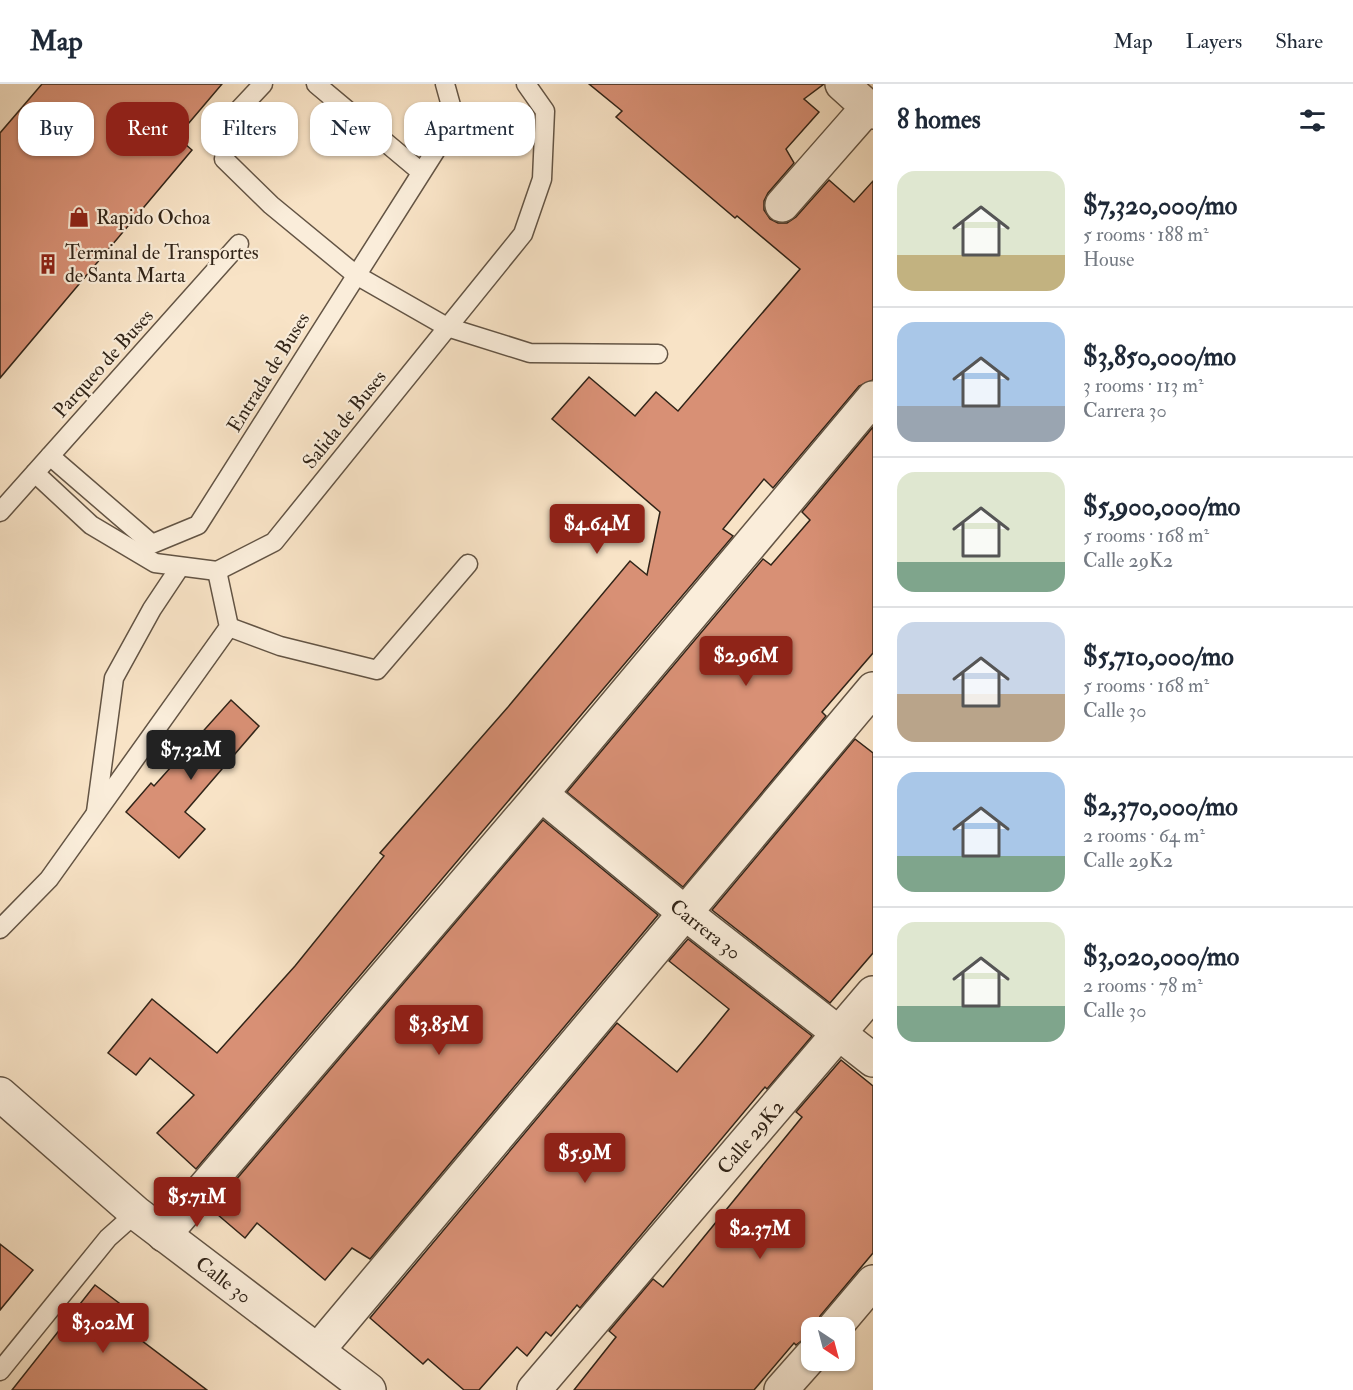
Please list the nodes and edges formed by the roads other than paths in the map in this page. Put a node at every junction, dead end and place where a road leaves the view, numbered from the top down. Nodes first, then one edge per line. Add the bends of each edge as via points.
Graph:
1 (262, 84) edge
2 (316, 84) edge
3 (445, 84) edge
4 (526, 84) edge
5 (842, 84) edge
6 (870, 110) edge
7 (421, 172) junction
8 (782, 205) dead end
9 (239, 244) dead end
10 (356, 275) junction
11 (447, 327) junction
12 (658, 354) dead end
13 (872, 403) edge
14 (50, 456) junction
15 (35, 473) junction
16 (0, 512) edge
17 (468, 564) dead end
18 (180, 567) junction
19 (217, 572) junction
20 (229, 627) junction
21 (873, 689) edge
22 (541, 794) junction
23 (95, 815) junction
24 (685, 913) junction
25 (0, 929) edge
26 (873, 993) edge
27 (838, 1033) junction
28 (873, 1060) edge
29 (0, 1094) edge
30 (136, 1213) junction
31 (164, 1235) junction
32 (873, 1282) edge
33 (843, 1317) edge
34 (318, 1350) junction
35 (801, 1367) edge
36 (0, 1371) edge
37 (369, 1390) edge
38 (534, 1390) edge
39 (781, 1390) edge

1 - 10 lane via 235,114 224,159 271,205
2 - 7 lane
3 - 7 lane, Entrada de Buses via 454,120
4 - 11 lane, Salida de Buses via 545,111 542,179 523,234
5 - 6 street
6 - 8 street
7 - 10 lane, Entrada de Buses
9 - 14 lane, Parqueo de Buses
10 - 11 lane
10 - 14 lane, Entrada de Buses via 198,525 152,543
11 - 12 lane via 530,353
11 - 19 lane, Salida de Buses via 274,542
13 - 22 street
14 - 15 lane, Parqueo de Buses
15 - 16 lane, Parqueo de Buses
15 - 18 lane via 91,525 155,563
17 - 20 lane via 377,670 280,646
18 - 19 lane
18 - 23 lane via 114,678
19 - 20 lane
20 - 23 lane
21 - 24 street
22 - 24 street, Carrera 30
22 - 31 street
23 - 25 lane via 49,879
24 - 27 street, Carrera 30
24 - 34 street
26 - 27 street, Calle 29K2
27 - 28 street, Carrera 30
27 - 38 street, Calle 29K2
29 - 30 street, Calle 30
30 - 31 street, Calle 30
30 - 36 lane via 108,1238
31 - 34 street, Calle 30
32 - 33 street
34 - 37 street, Calle 30
35 - 39 street

